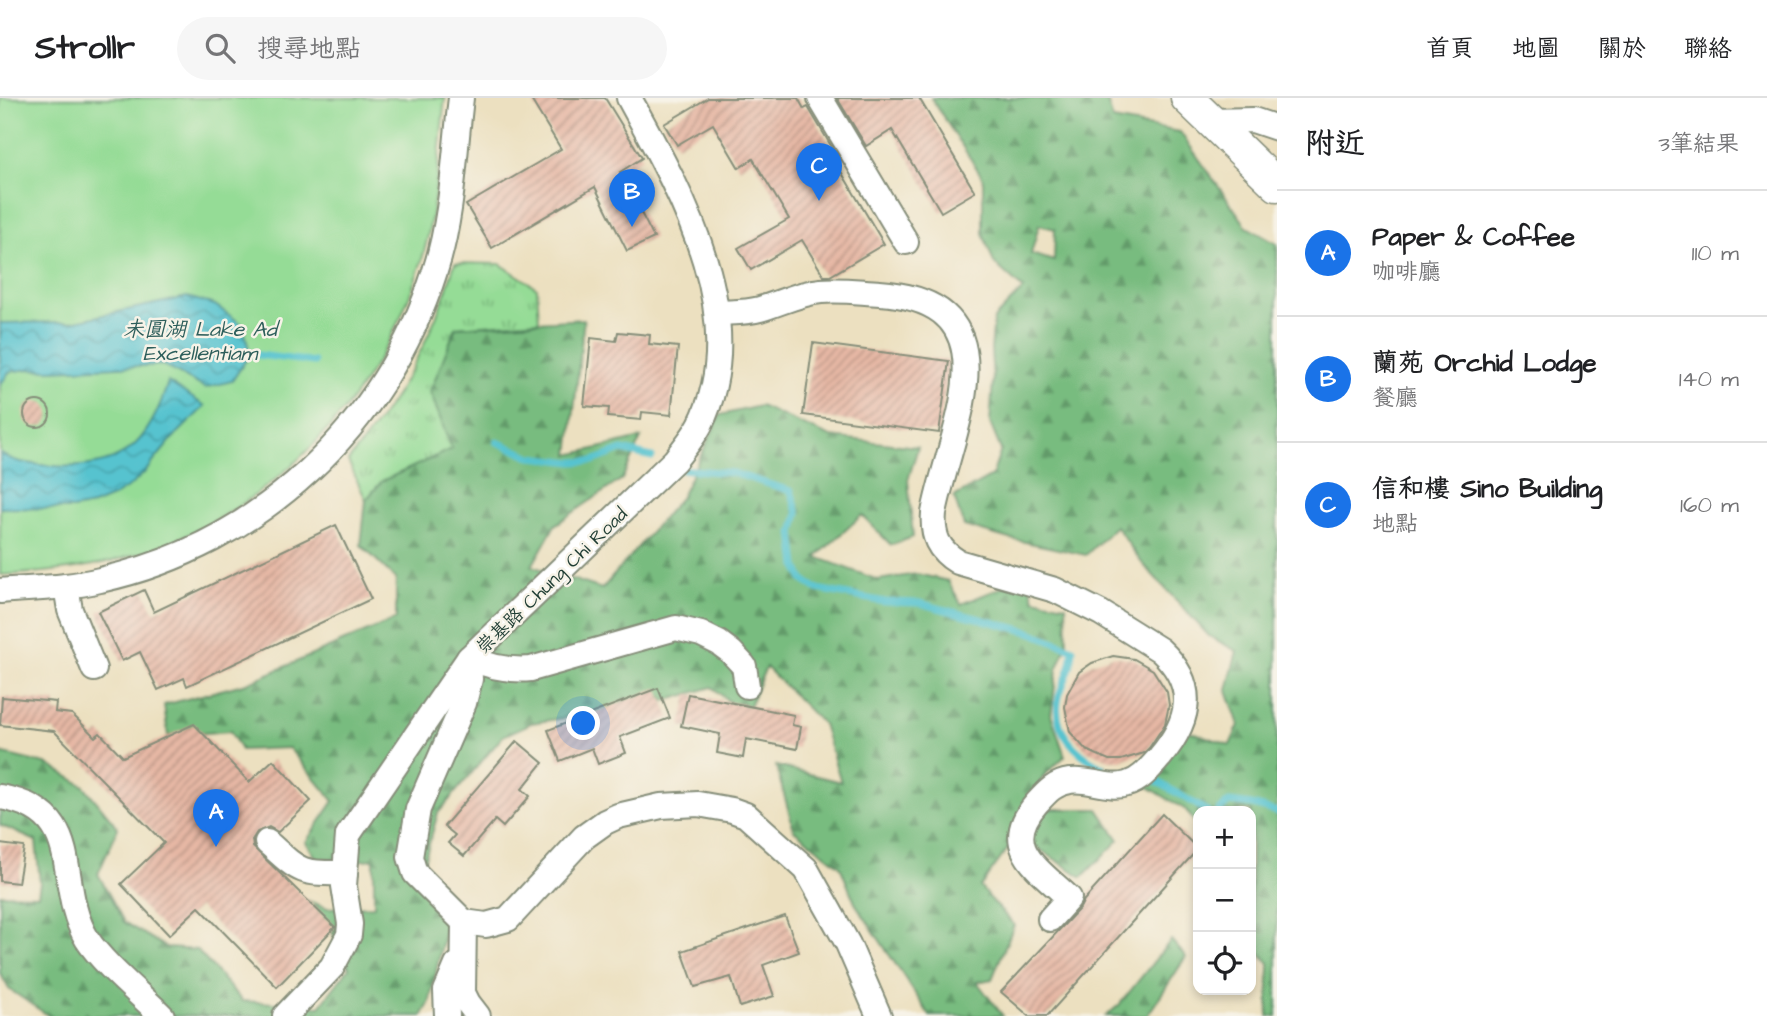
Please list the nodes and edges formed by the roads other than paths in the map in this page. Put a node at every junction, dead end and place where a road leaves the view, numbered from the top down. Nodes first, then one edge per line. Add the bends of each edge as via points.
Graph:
1 (461, 98) edge
2 (629, 98) edge
3 (820, 98) edge
4 (1187, 98) edge
5 (1211, 121) junction
6 (1277, 128) edge
7 (1277, 185) edge
8 (906, 242) dead end
9 (717, 313) junction
10 (66, 586) junction
11 (0, 591) edge
12 (469, 658) junction
13 (94, 669) dead end
14 (747, 687) dead end
15 (0, 797) edge
16 (267, 842) dead end
17 (345, 873) junction
18 (1050, 919) dead end
19 (464, 922) junction
20 (463, 951) junction
21 (162, 1016) edge
22 (285, 1016) edge
23 (447, 1016) edge
24 (478, 1016) edge
25 (879, 1016) edge

1 - 10 street via 447,222 436,269 399,358 344,436 283,494 234,528 146,568
2 - 9 street, 崇基路 Chung Chi Road via 681,197
3 - 8 street
4 - 5 main road
5 - 6 street via 1253,120
5 - 7 main road
9 - 12 street, 崇基路 Chung Chi Road via 719,352 714,381 690,440 659,477
9 - 18 street via 760,309 825,290 898,295 925,301 947,316 957,328 964,353 962,399 934,513 937,543 958,562 1055,590 1101,613 1160,650 1174,665 1186,701 1182,725 1143,775 1120,786 1079,772 1050,789 1022,822 1024,852 1069,898
10 - 11 street
10 - 13 street via 70,610
12 - 14 street via 500,668 531,669 676,628 701,634 731,652 744,666
12 - 17 street via 355,824 346,845
12 - 19 street, 崇基路 Chung Chi Road via 464,703 418,809 410,857 415,873
15 - 21 street via 28,803 53,825 85,936
16 - 17 street via 305,872
17 - 22 street via 349,935 332,967
19 - 20 street
19 - 25 street via 486,925 509,919 584,837 618,816 661,806 698,804 732,810 755,822 806,869 848,944
20 - 23 street via 446,991
20 - 24 street via 463,993

